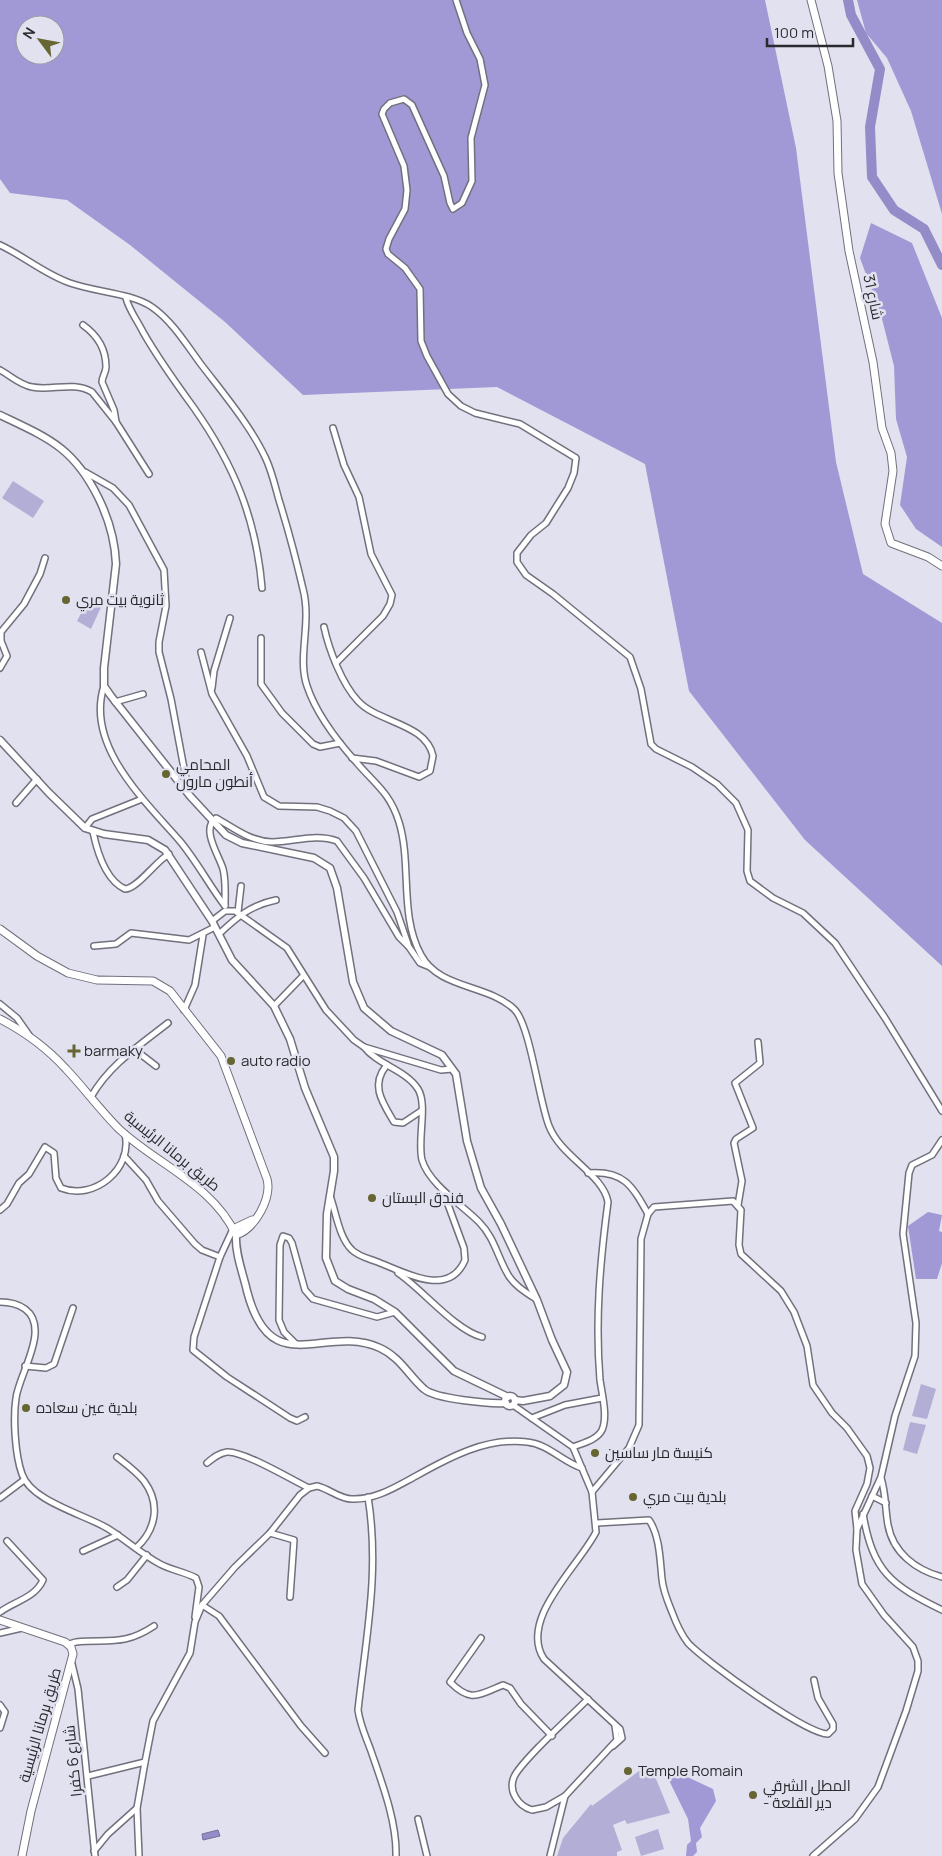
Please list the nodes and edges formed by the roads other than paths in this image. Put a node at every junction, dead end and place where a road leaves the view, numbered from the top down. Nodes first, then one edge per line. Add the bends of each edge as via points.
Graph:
1 (456, 0) edge
2 (812, 0) edge
3 (0, 245) edge
4 (126, 298) junction
5 (84, 325) dead end
6 (0, 370) edge
7 (0, 415) edge
8 (116, 422) junction
9 (333, 428) dead end
10 (85, 472) junction
11 (148, 474) dead end
12 (44, 558) dead end
13 (942, 566) edge
14 (262, 588) dead end
15 (230, 618) dead end
16 (324, 628) dead end
17 (261, 638) dead end
18 (201, 652) dead end
19 (336, 663) junction
20 (0, 668) edge
21 (104, 686) junction
22 (143, 694) dead end
23 (212, 694) junction
24 (115, 702) junction
25 (0, 740) edge
26 (340, 743) junction
27 (352, 758) junction
28 (37, 779) junction
29 (190, 796) junction
30 (142, 800) junction
31 (16, 803) dead end
32 (213, 822) junction
33 (84, 828) junction
34 (92, 832) junction
35 (169, 854) junction
36 (241, 886) dead end
37 (276, 900) dead end
38 (227, 908) junction
39 (239, 913) junction
40 (214, 924) junction
41 (0, 929) edge
42 (412, 929) junction
43 (404, 931) junction
44 (219, 934) junction
45 (203, 935) junction
46 (94, 946) dead end
47 (409, 947) junction
48 (430, 968) junction
49 (303, 976) junction
50 (0, 1004) edge
51 (274, 1006) junction
52 (184, 1010) junction
53 (0, 1019) edge
54 (168, 1022) dead end
55 (31, 1037) junction
56 (758, 1042) dead end
57 (364, 1047) junction
58 (134, 1050) junction
59 (156, 1066) dead end
60 (386, 1066) junction
61 (452, 1069) junction
62 (91, 1097) junction
63 (421, 1111) junction
64 (942, 1111) edge
65 (125, 1133) junction
66 (942, 1140) edge
67 (124, 1156) junction
68 (588, 1173) junction
69 (442, 1189) junction
70 (329, 1194) junction
71 (738, 1205) junction
72 (0, 1210) edge
73 (648, 1214) junction
74 (233, 1233) junction
75 (220, 1257) junction
76 (390, 1267) junction
77 (537, 1300) junction
78 (0, 1302) edge
79 (73, 1308) dead end
80 (396, 1312) junction
81 (482, 1337) dead end
82 (298, 1346) junction
83 (25, 1366) junction
84 (602, 1398) junction
85 (510, 1401) junction
86 (305, 1417) dead end
87 (532, 1418) junction
88 (573, 1447) junction
89 (118, 1457) dead end
90 (207, 1463) dead end
91 (582, 1468) junction
92 (881, 1477) junction
93 (24, 1480) junction
94 (309, 1488) junction
95 (592, 1492) junction
96 (872, 1496) junction
97 (368, 1497) junction
98 (0, 1498) edge
99 (886, 1503) junction
100 (863, 1513) junction
101 (597, 1523) junction
102 (857, 1530) junction
103 (270, 1533) junction
104 (118, 1535) junction
105 (7, 1541) dead end
106 (136, 1548) junction
107 (83, 1551) dead end
108 (147, 1555) junction
109 (942, 1577) edge
110 (117, 1587) dead end
111 (290, 1597) dead end
112 (202, 1605) junction
113 (942, 1610) edge
114 (0, 1612) edge
115 (0, 1620) edge
116 (195, 1622) junction
117 (154, 1626) dead end
118 (22, 1628) junction
119 (0, 1633) edge
120 (481, 1638) dead end
121 (69, 1644) junction
122 (72, 1664) junction
123 (814, 1680) dead end
124 (588, 1699) junction
125 (0, 1706) edge
126 (0, 1728) edge
127 (552, 1736) junction
128 (324, 1753) dead end
129 (145, 1762) junction
130 (88, 1776) junction
131 (565, 1796) junction
132 (137, 1808) junction
133 (418, 1819) dead end
134 (94, 1854) edge
135 (22, 1856) edge
136 (139, 1856) edge
137 (396, 1856) edge
138 (427, 1856) edge
139 (550, 1856) edge
140 (813, 1856) edge

1 - 64 street via 485,76 484,95 471,143 472,181 462,203 454,209 450,204 447,184 412,105 404,99 387,106 383,119 404,166 407,190 405,209 386,249 420,289 423,347 448,394 470,411 520,424 576,458 568,488 546,522 530,535 517,553 518,566 630,657 641,689 651,744 717,784 736,803 744,815 749,835 747,871 750,881 773,898 803,913 835,943
2 - 13 main road, شارع 31 via 837,120 838,173 850,251 874,362 882,428 891,453 893,471 885,524 887,535 891,543
3 - 4 street via 66,282
4 - 14 street via 160,363 230,464 256,534
4 - 26 street via 153,308 184,339 267,459 304,592 308,621 306,682
5 - 8 street via 94,332 101,345 106,368 102,382
6 - 8 street via 34,388 62,386 86,389
7 - 10 street via 50,440
8 - 11 street
9 - 19 street via 361,505 371,554 392,595 383,616
10 - 21 street via 106,513 115,547 115,579
10 - 29 street via 113,488 129,504 164,570 166,599 159,652
12 - 20 street via 40,574 24,604 1,632 7,656
15 - 23 street via 214,671
16 - 19 street
17 - 26 street via 260,678 269,697 313,744 320,747
18 - 23 street
19 - 27 street via 357,700 425,739 433,756 430,771 419,777 366,758
21 - 24 street
21 - 30 street via 100,723 120,768
22 - 24 street
23 - 43 street via 239,740 266,800 279,806 324,808 340,815 353,827
24 - 29 street
25 - 28 street
26 - 27 street
27 - 42 street via 387,795 400,825
28 - 31 street
28 - 33 street
29 - 32 street
30 - 33 street via 92,819
30 - 38 street via 180,841
32 - 38 street via 211,844 224,871
32 - 47 street via 217,818 260,840 314,838 342,845 401,940
32 - 61 street via 226,835 242,843 314,858 330,868 337,888 354,982 364,1008 391,1031 442,1055
33 - 34 street
34 - 35 street via 148,840
34 - 35 street via 106,870 116,883 125,888 134,886
35 - 40 street
36 - 39 street
37 - 39 street
38 - 39 street
38 - 40 street
39 - 44 street
39 - 49 street via 287,948
40 - 44 street
40 - 45 street
41 - 52 main road via 48,963 78,976 160,984 170,991
42 - 43 street
42 - 48 street via 420,953
43 - 47 street
44 - 51 street via 232,960
45 - 46 street via 189,940 132,932 116,944
45 - 52 street via 198,976
47 - 48 street via 418,961
48 - 68 street via 493,996 518,1013 549,1127 556,1141
49 - 51 street
49 - 57 street via 340,1028
50 - 55 street
51 - 70 street via 290,1039 305,1088 334,1157
52 - 74 main road via 220,1056 267,1179 267,1199 246,1230
53 - 55 main road, طريق برمانا الرئيسية
54 - 58 street
55 - 62 main road, طريق برمانا الرئيسية
56 - 71 street via 760,1064 735,1084 753,1128 734,1143 742,1182
57 - 60 street
57 - 61 street via 441,1070
58 - 59 street
58 - 62 street via 105,1074
60 - 63 street via 415,1085 420,1093
60 - 63 street via 379,1078 379,1091 394,1122 403,1123
61 - 77 street via 457,1079 467,1141 480,1188
62 - 65 main road, طريق برمانا الرئيسية
63 - 69 street via 422,1160
65 - 67 street via 127,1145
65 - 74 main road, طريق برمانا الرئيسية via 196,1186 226,1218
66 - 92 street via 932,1155 912,1164 909,1173 903,1234 917,1340
67 - 72 street via 118,1168 102,1184 93,1189 72,1191 58,1184 54,1152 45,1147 29,1174
67 - 75 street via 195,1244
68 - 73 street via 606,1173 632,1185
68 - 84 street via 605,1191 608,1202 597,1307
69 - 76 street via 464,1248 466,1257 461,1268 453,1275 428,1281
69 - 77 street via 479,1222 491,1237 512,1281
70 - 76 street via 351,1249
70 - 80 street via 326,1258 332,1277 344,1288 374,1299
71 - 73 street via 716,1201 654,1207
71 - 102 street via 741,1210 741,1254 781,1291 794,1312 807,1346 813,1385 867,1456 870,1468 855,1511
73 - 95 street via 641,1240 639,1425 629,1448
74 - 75 street
74 - 82 street via 259,1322 277,1340
75 - 86 street via 194,1337 193,1350 227,1377 290,1418 297,1421
76 - 81 street via 426,1294 466,1331
77 - 85 street via 567,1377 558,1391 550,1396
78 - 83 street via 20,1306 34,1322 34,1341
79 - 83 street via 54,1364 46,1368
80 - 82 street via 377,1316 310,1298 292,1243 283,1236 280,1245 279,1320 282,1329
80 - 85 street via 449,1368
82 - 85 street via 366,1343 387,1351 422,1388 431,1393 476,1402
83 - 93 street via 16,1400 17,1452
84 - 87 street via 572,1403
84 - 88 street via 602,1430 588,1442
85 - 87 street
87 - 88 street
88 - 91 street
89 - 106 street via 145,1482 152,1502 152,1528
90 - 94 street via 219,1455 232,1453
91 - 95 street
91 - 97 street via 541,1446 505,1441 458,1454 393,1489
92 - 96 street
92 - 99 street
93 - 98 street
93 - 104 street via 48,1500
94 - 97 street via 320,1487 344,1498
94 - 103 street
95 - 101 street
96 - 99 street
96 - 100 street
97 - 137 street via 374,1549 373,1586 358,1710 391,1820
99 - 109 street via 888,1527 899,1550 917,1567
100 - 102 street
100 - 113 street via 867,1538 877,1562 890,1579 905,1591
101 - 123 street via 649,1520 656,1538 665,1593 685,1638 740,1685 815,1731 828,1734 833,1729 832,1724 818,1698
101 - 124 street via 595,1534 554,1591 537,1637 544,1660
102 - 140 street via 856,1550 862,1584 913,1647 918,1671 878,1787 850,1824
103 - 111 street via 294,1540
103 - 112 street
104 - 106 street
104 - 107 street
105 - 114 street via 43,1580 31,1596
106 - 108 street
108 - 110 street via 127,1580
108 - 116 street via 197,1580
112 - 116 street
112 - 128 street via 218,1616
115 - 118 main road
116 - 129 street via 190,1653 152,1721
117 - 121 street via 125,1640
118 - 119 street
118 - 121 main road
120 - 127 street via 450,1682 470,1696 503,1686 510,1688
121 - 122 main road, طريق برمانا الرئيسية
122 - 130 street, شارع 6 كفرا
122 - 135 main road, طريق برمانا الرئيسية via 30,1811
124 - 127 street
124 - 131 street via 620,1729 623,1736
125 - 126 street via 5,1712
127 - 131 street via 518,1771 512,1791 518,1802 532,1810 546,1807
129 - 130 street
129 - 132 street
130 - 134 street, شارع 6 كفرا
131 - 139 street
132 - 134 street via 108,1834
132 - 136 street
133 - 138 street

